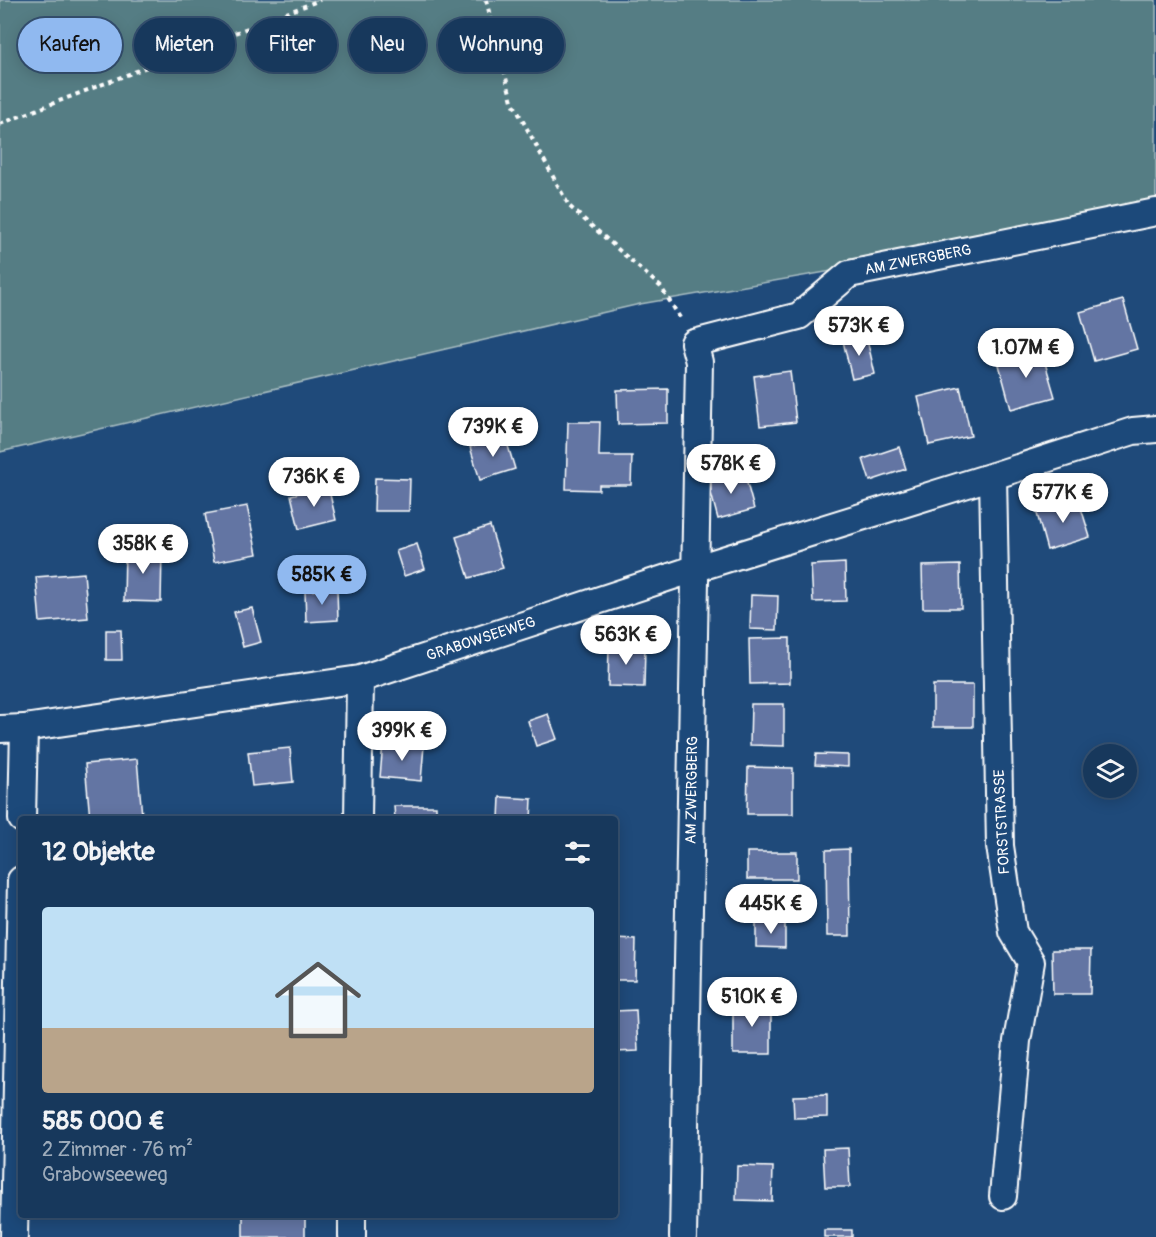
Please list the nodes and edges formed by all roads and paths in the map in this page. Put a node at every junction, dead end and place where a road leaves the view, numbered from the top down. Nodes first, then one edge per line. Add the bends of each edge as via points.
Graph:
1 (320, 0) edge
2 (486, 0) edge
3 (0, 124) edge
4 (1156, 212) edge
5 (694, 343) junction
6 (1156, 429) edge
7 (993, 476) junction
8 (697, 568) junction
9 (360, 679) junction
10 (12, 729) edge
11 (22, 816) edge
12 (358, 816) edge
13 (18, 1033) edge
14 (1003, 1196) dead end
15 (352, 1218) edge
16 (14, 1237) edge
17 (352, 1237) edge
18 (683, 1237) edge

1 - 3 path
2 - 5 path via 512,101 569,206 661,287
4 - 5 street, AM ZWERGBERG via 849,274 800,316
5 - 8 street, AM ZWERGBERG via 699,362
6 - 7 street, GRABOWSEEWEG via 1133,430
7 - 8 street, GRABOWSEEWEG
7 - 14 street, FORSTSTRASSE via 1000,846 1012,932 1031,962 1017,1041
8 - 9 street, GRABOWSEEWEG
8 - 18 street, AM ZWERGBERG
9 - 10 street, GRABOWSEEWEG
9 - 12 street
10 - 11 street
13 - 16 street
15 - 17 street

